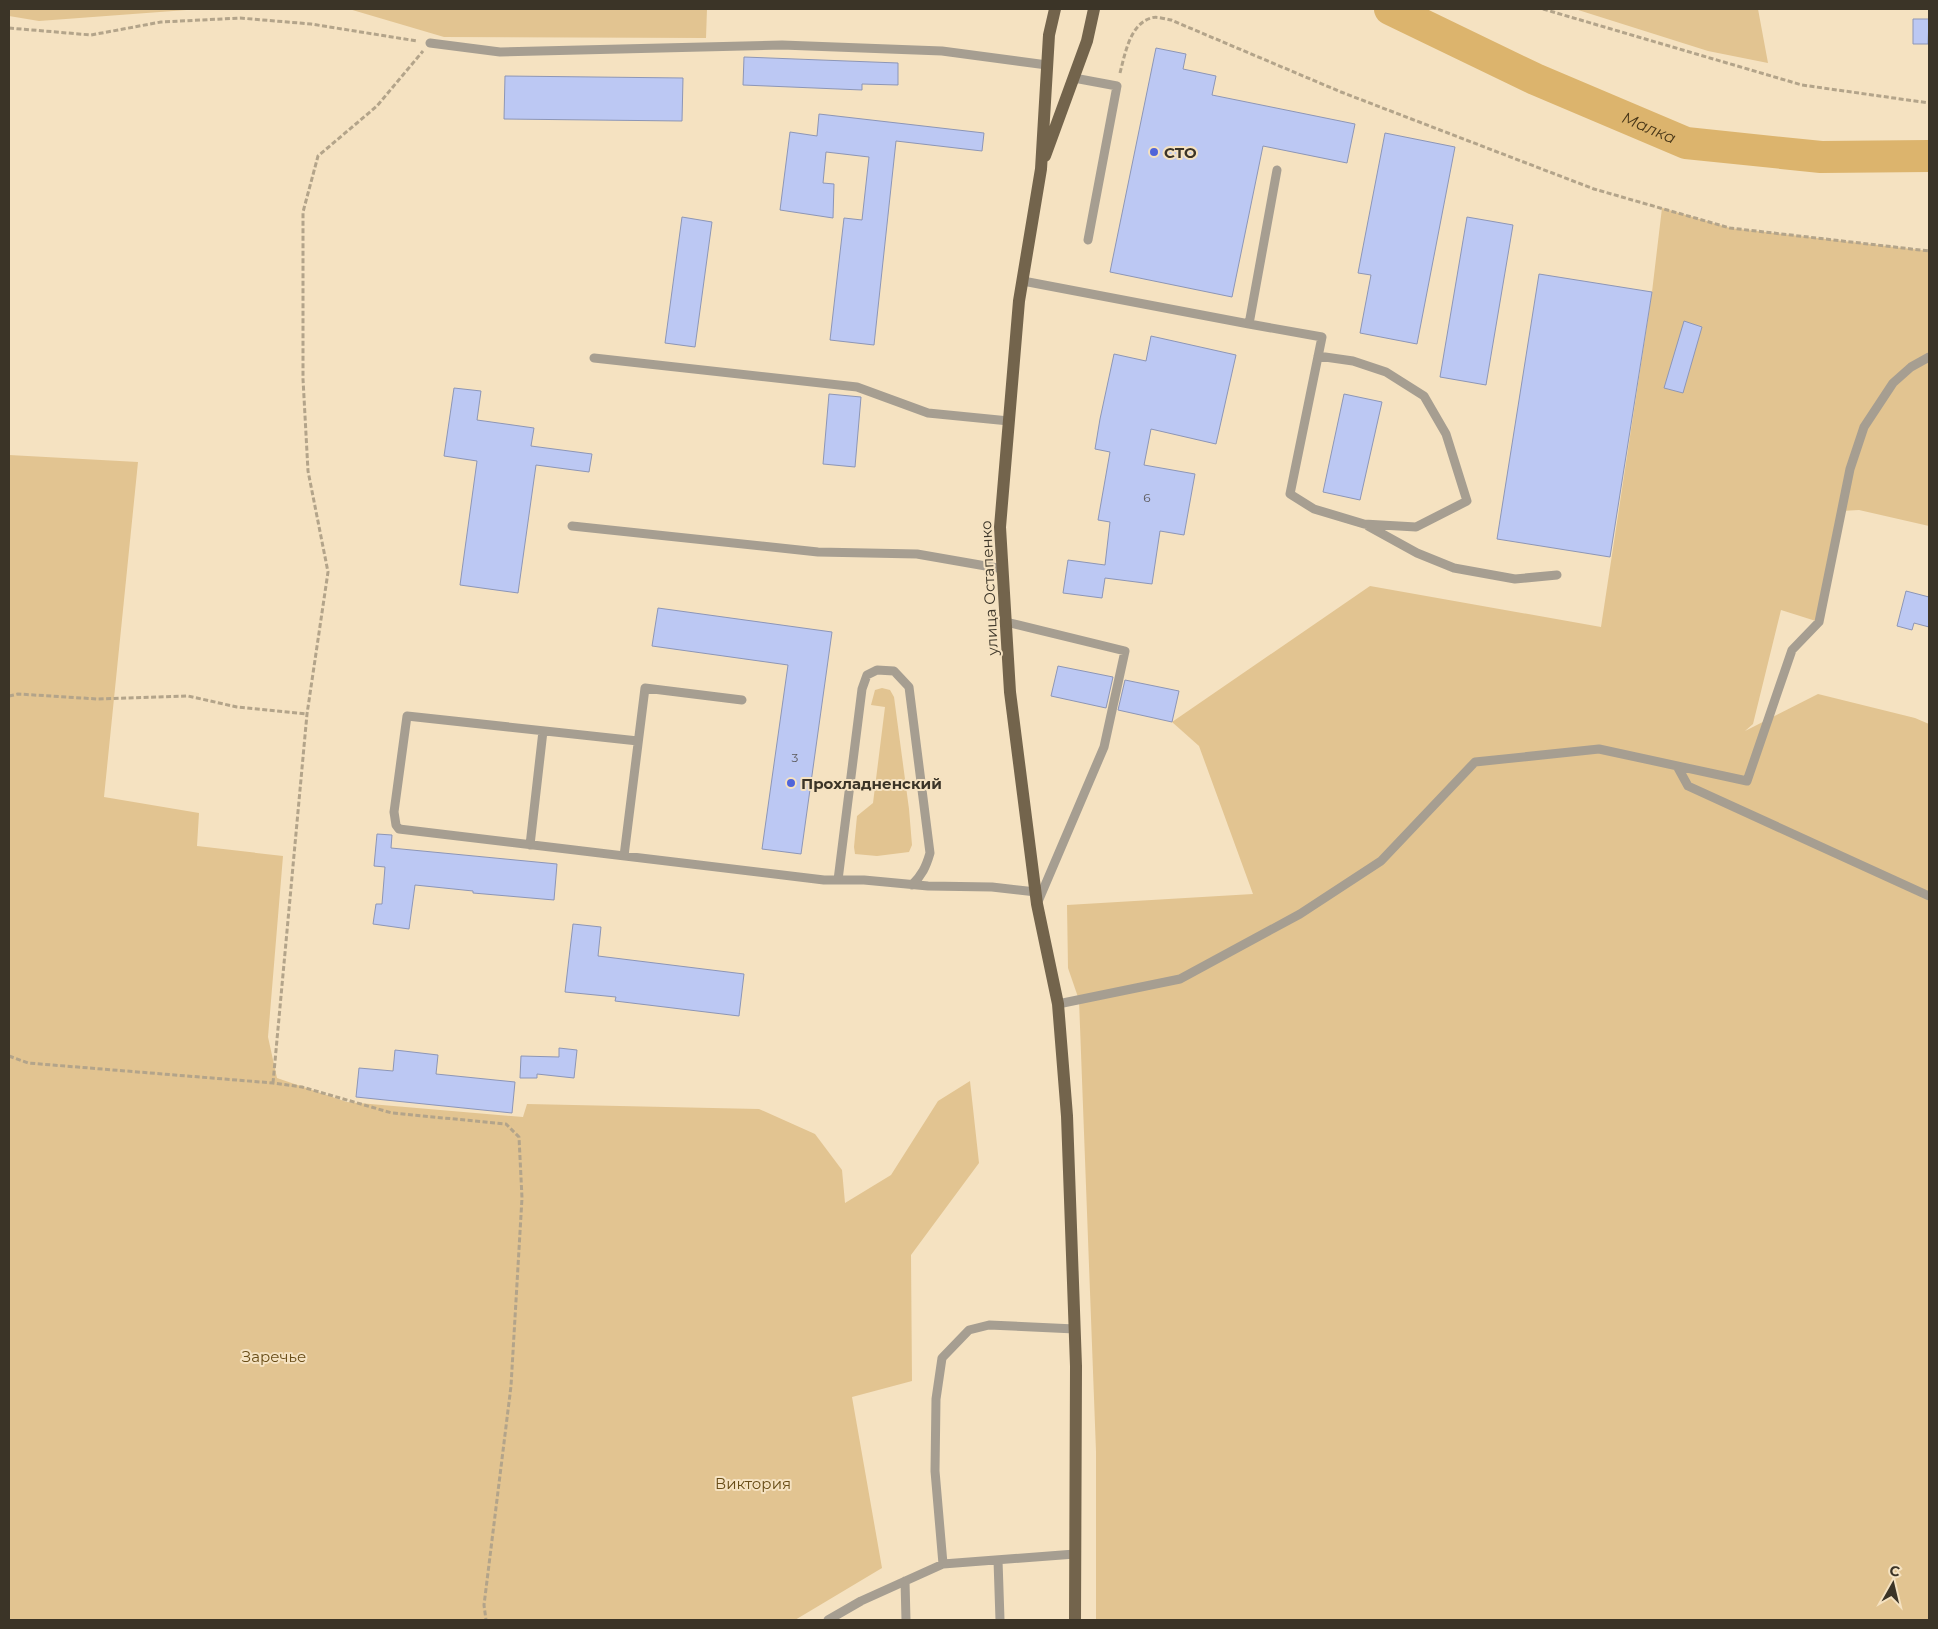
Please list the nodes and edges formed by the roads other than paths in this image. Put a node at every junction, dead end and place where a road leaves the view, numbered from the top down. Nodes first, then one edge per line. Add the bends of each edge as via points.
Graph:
1 (1055, 9) edge
2 (1094, 9) edge
3 (430, 43) road end
4 (1047, 64) junction
5 (1074, 78) junction
6 (1041, 169) junction
7 (1277, 170) dead end
8 (1088, 240) dead end
9 (1023, 281) junction
10 (1249, 324) junction
11 (1318, 356) junction
12 (1929, 357) edge
13 (594, 358) dead end
14 (1009, 421) junction
15 (1364, 524) junction
16 (572, 526) dead end
17 (1003, 569) junction
18 (1557, 575) dead end
19 (1006, 622) junction
20 (742, 700) dead end
21 (543, 731) junction
22 (638, 741) junction
23 (1676, 766) junction
24 (530, 845) junction
25 (624, 856) junction
26 (838, 880) junction
27 (912, 885) junction
28 (1929, 896) edge
29 (1037, 898) junction
30 (1058, 1004) junction
31 (1075, 1329) junction
32 (1074, 1554) junction
33 (998, 1560) junction
34 (943, 1564) junction
35 (906, 1581) junction
36 (828, 1620) edge
37 (906, 1620) edge
38 (1000, 1620) edge
39 (1075, 1620) edge

1 - 4 main road, улица Остапенко
2 - 5 main road, улица Остапенко
3 - 4 lane via 500,52 782,46 932,50
4 - 6 main road, улица Остапенко
5 - 6 main road, улица Остапенко
5 - 8 lane via 1117,86
6 - 9 main road, улица Остапенко
7 - 10 lane
9 - 10 lane
9 - 14 main road, улица Остапенко
10 - 11 lane via 1322,337
11 - 15 lane via 1290,494 1314,509
11 - 15 lane via 1386,372 1424,396 1446,434 1467,501 1416,527
12 - 23 lane via 1892,383 1864,426 1850,469 1819,622 1792,650 1747,781
13 - 14 lane via 857,387 928,413
14 - 17 main road, улица Остапенко via 1000,527
15 - 18 lane via 1454,568 1515,580
16 - 17 lane via 818,552 917,554
17 - 19 main road, улица Остапенко
19 - 29 main road, улица Остапенко via 1010,692
19 - 29 lane via 1125,651 1104,747
20 - 22 lane via 645,688
21 - 22 lane
21 - 24 lane
21 - 24 lane via 407,716 394,812 399,829
22 - 25 lane
23 - 28 lane via 1688,786
23 - 30 lane via 1599,749 1475,762 1380,861 1300,914 1180,979
24 - 25 lane
25 - 26 lane
26 - 27 lane
26 - 27 lane via 862,689 867,675 878,670 894,671 909,687 930,853 926,868
27 - 29 lane via 992,887
29 - 30 main road, улица Остапенко
30 - 31 main road, улица Остапенко
31 - 32 main road, улица Остапенко
31 - 34 lane via 989,1325 969,1330 942,1358 936,1399 935,1472
32 - 33 lane
32 - 39 main road, улица Остапенко
33 - 34 lane
33 - 38 lane
34 - 35 lane
35 - 36 lane
35 - 37 lane

